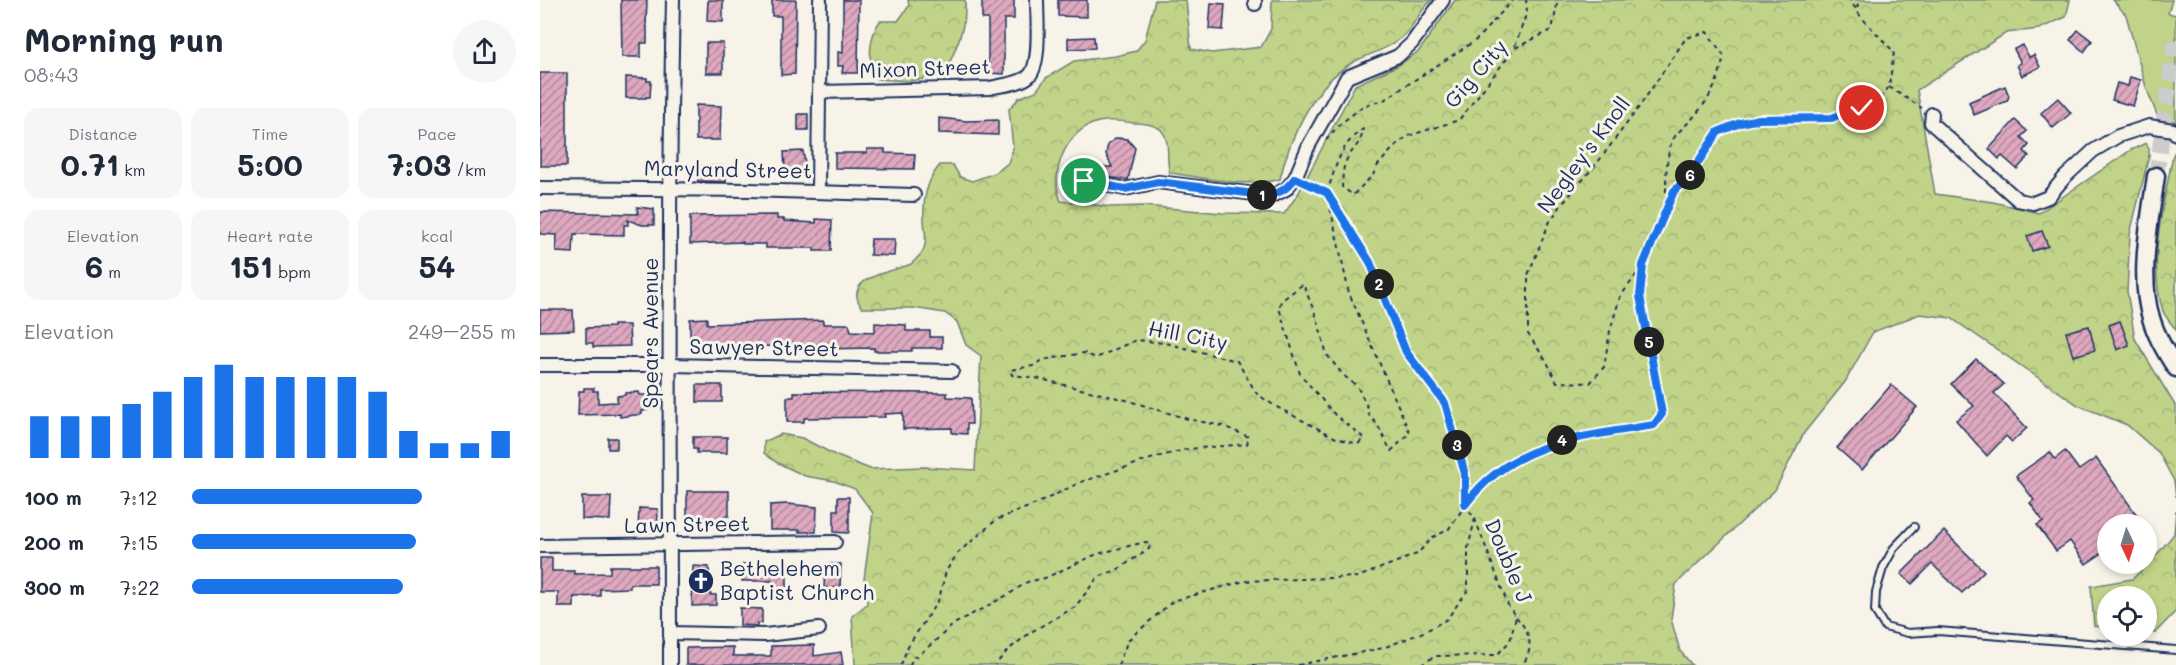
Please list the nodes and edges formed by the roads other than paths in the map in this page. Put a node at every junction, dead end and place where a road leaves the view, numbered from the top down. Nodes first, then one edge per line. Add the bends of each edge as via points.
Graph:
1 (673, 0) edge
2 (820, 0) edge
3 (1037, 0) edge
4 (1443, 0) edge
5 (820, 92) junction
6 (1932, 114) road end
7 (2174, 132) edge
8 (2156, 176) tunnel mouth
9 (1084, 181) dead end
10 (540, 188) edge
11 (669, 189) junction
12 (818, 191) junction
13 (915, 195) dead end
14 (540, 365) edge
15 (671, 365) junction
16 (2176, 368) edge
17 (952, 371) dead end
18 (1914, 527) dead end
19 (835, 542) dead end
20 (670, 544) junction
21 (540, 546) edge
22 (819, 629) dead end
23 (670, 633) junction
24 (2176, 650) edge
25 (670, 665) edge

1 - 11 street, Spears Avenue
2 - 5 street
3 - 5 street, Mixon Street via 1036,63 1030,75 1016,82 990,88
4 - 9 street via 1398,56 1347,76 1286,189 1263,195 1158,182 1125,189
5 - 12 street
6 - 7 street via 1931,123 2018,200 2033,203 2048,197 2092,151 2118,136 2149,126
8 - 16 main road via 2146,282 2151,318
10 - 11 street, Maryland Street
11 - 12 street, Maryland Street
11 - 15 street, Spears Avenue
12 - 13 street, Maryland Street
14 - 15 street, Sawyer Street
15 - 17 street, Sawyer Street
15 - 20 street, Spears Avenue
18 - 24 lane via 1894,548 1876,592 1875,611 1885,627 1908,633 1938,631
19 - 20 street, Lawn Street
20 - 21 street, Lawn Street
20 - 23 street, Spears Avenue
22 - 23 street via 765,634
23 - 25 street, Spears Avenue

